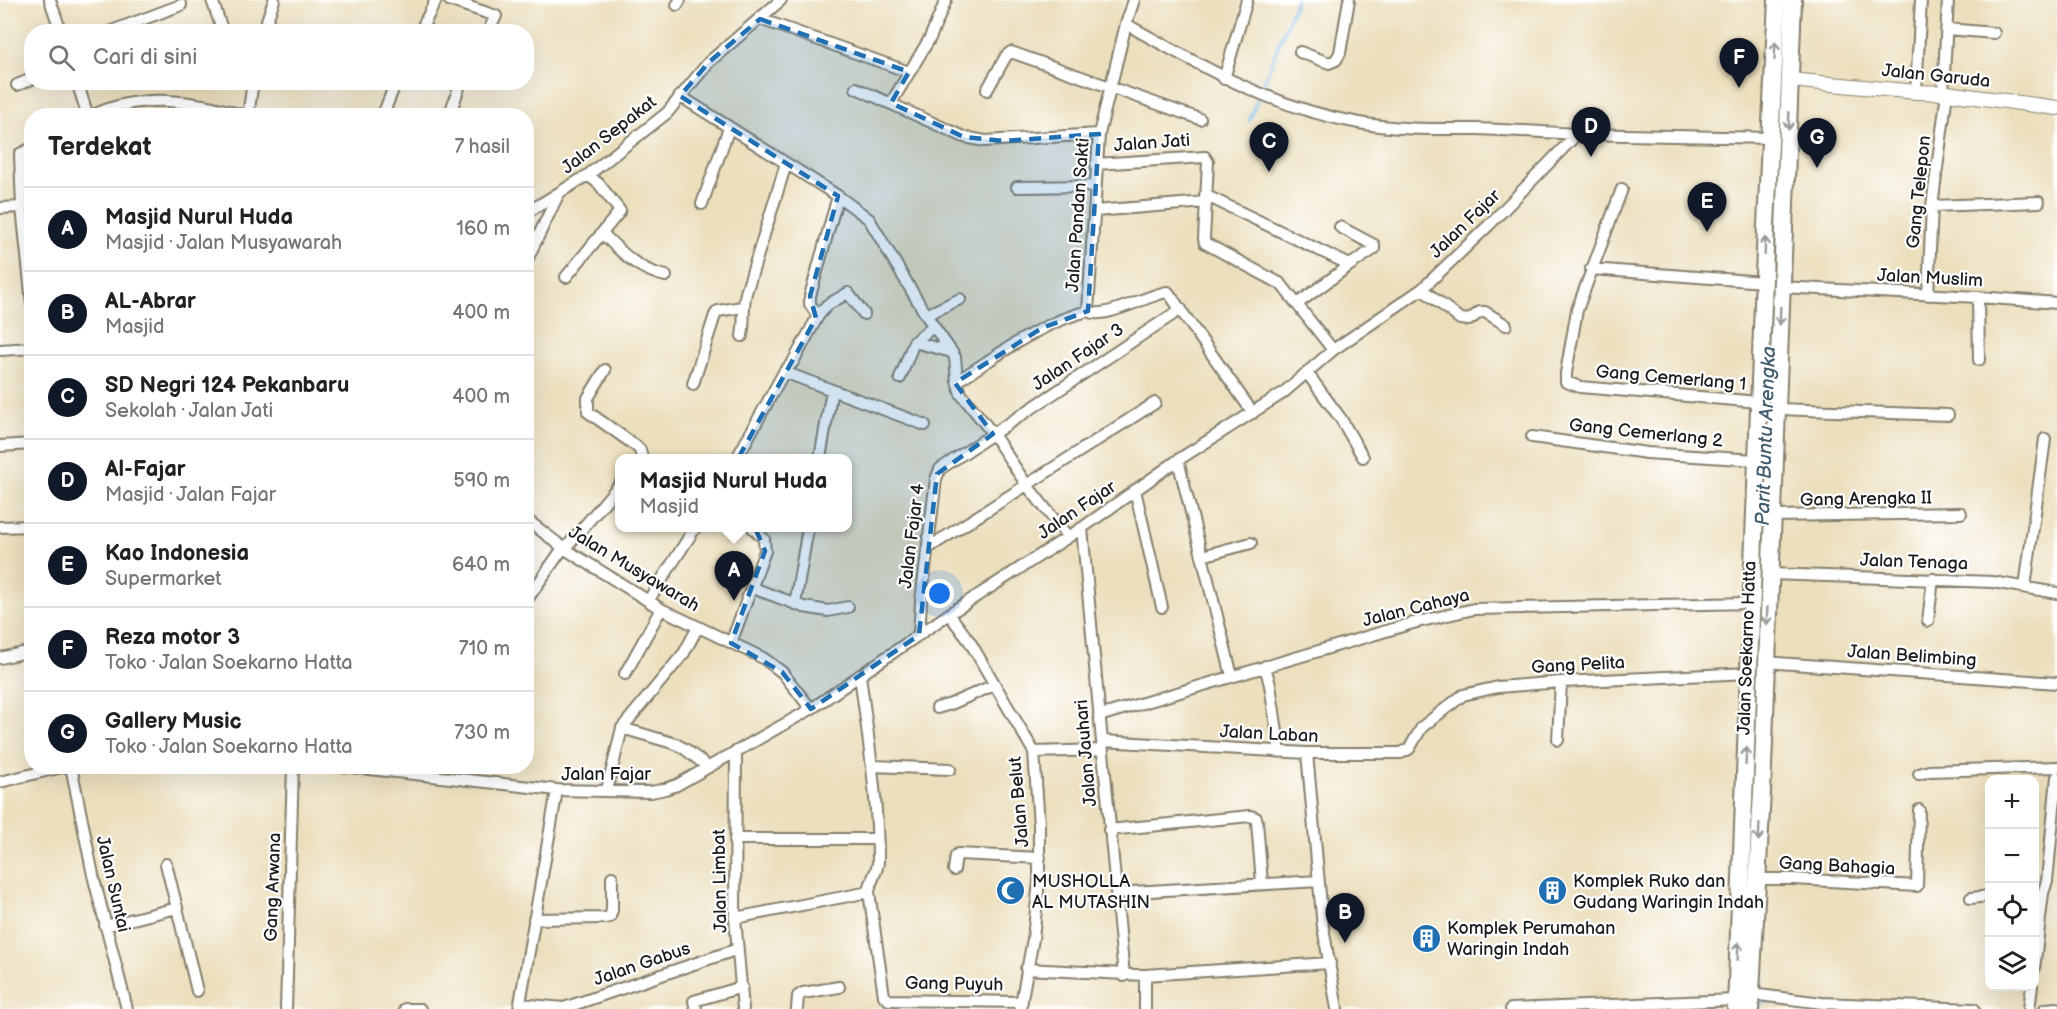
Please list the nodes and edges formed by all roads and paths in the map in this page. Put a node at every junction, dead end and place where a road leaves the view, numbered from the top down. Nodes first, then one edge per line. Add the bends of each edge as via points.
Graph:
1 (50, 0) edge
2 (212, 0) edge
3 (274, 0) edge
4 (436, 0) edge
5 (448, 0) edge
6 (946, 0) edge
7 (1134, 0) edge
8 (1247, 0) edge
9 (1348, 0) edge
10 (1777, 0) edge
11 (1793, 0) edge
12 (1921, 0) edge
13 (1948, 0) edge
14 (777, 1) edge
15 (181, 5) dead end
16 (760, 19) junction
17 (58, 24) edge
18 (130, 24) edge
19 (220, 24) edge
20 (266, 24) edge
21 (424, 24) edge
22 (492, 24) edge
23 (1125, 24) junction
24 (1947, 29) junction
25 (1994, 33) dead end
26 (1300, 52) dead end
27 (909, 72) junction
28 (1224, 79) junction
29 (1792, 80) junction
30 (24, 82) edge
31 (16, 84) dead end
32 (1111, 87) junction
33 (856, 88) dead end
34 (80, 90) edge
35 (251, 90) edge
36 (393, 90) edge
37 (458, 90) edge
38 (987, 90) dead end
39 (1916, 92) junction
40 (1945, 93) junction
41 (680, 96) junction
42 (891, 103) junction
43 (87, 108) edge
44 (118, 108) edge
45 (216, 108) edge
46 (248, 108) edge
47 (386, 108) edge
48 (452, 108) edge
49 (2057, 108) edge
50 (1200, 118) dead end
51 (729, 128) junction
52 (1576, 134) junction
53 (1099, 135) junction
54 (1772, 138) junction
55 (24, 152) edge
56 (786, 164) junction
57 (1096, 164) junction
58 (588, 175) junction
59 (1095, 186) junction
60 (1017, 187) dead end
61 (1622, 189) dead end
62 (558, 194) junction
63 (838, 196) junction
64 (1206, 198) junction
65 (2039, 202) dead end
66 (702, 204) dead end
67 (1932, 206) junction
68 (22, 207) junction
69 (0, 208) edge
70 (534, 208) edge
71 (1095, 211) junction
72 (24, 226) edge
73 (1340, 227) dead end
74 (602, 233) junction
75 (534, 245) edge
76 (1350, 265) junction
77 (1591, 269) junction
78 (666, 276) dead end
79 (566, 277) dead end
80 (1776, 285) junction
81 (1422, 289) junction
82 (1928, 295) junction
83 (1977, 297) junction
84 (960, 298) dead end
85 (2057, 303) edge
86 (1297, 304) junction
87 (742, 307) junction
88 (1181, 309) junction
89 (1088, 311) junction
90 (864, 314) dead end
91 (926, 315) junction
92 (818, 316) junction
93 (1506, 325) dead end
94 (934, 326) junction
95 (742, 336) dead end
96 (914, 342) junction
97 (24, 348) edge
98 (0, 350) edge
99 (1333, 350) junction
100 (952, 352) junction
101 (1979, 360) dead end
102 (605, 370) dead end
103 (784, 372) junction
104 (1307, 373) junction
105 (900, 378) dead end
106 (957, 381) junction
107 (693, 384) dead end
108 (832, 390) junction
109 (1760, 402) junction
110 (1155, 403) dead end
111 (1779, 409) junction
112 (1253, 413) junction
113 (1948, 415) dead end
114 (925, 425) dead end
115 (993, 434) junction
116 (1532, 437) dead end
117 (2045, 438) dead end
118 (24, 444) edge
119 (0, 446) edge
120 (641, 454) edge
121 (740, 454) edge
122 (821, 454) edge
123 (1363, 457) dead end
124 (1178, 460) junction
125 (1756, 460) junction
126 (1026, 484) junction
127 (615, 490) edge
128 (1136, 490) junction
129 (1961, 513) dead end
130 (1779, 516) junction
131 (534, 525) edge
132 (24, 526) edge
133 (0, 527) edge
134 (1082, 528) junction
135 (692, 532) edge
136 (757, 532) edge
137 (807, 532) edge
138 (1068, 537) junction
139 (1251, 543) dead end
140 (564, 548) junction
141 (928, 548) junction
142 (1202, 556) junction
143 (1776, 574) junction
144 (1934, 579) junction
145 (2025, 587) junction
146 (753, 588) junction
147 (534, 590) edge
148 (2057, 593) edge
149 (648, 601) junction
150 (1752, 603) junction
151 (795, 604) junction
152 (848, 606) dead end
153 (1162, 607) dead end
154 (662, 609) junction
155 (949, 614) junction
156 (1928, 621) dead end
157 (698, 627) junction
158 (919, 635) junction
159 (731, 643) junction
160 (24, 653) edge
161 (0, 658) edge
162 (1767, 663) junction
163 (1265, 666) junction
164 (1749, 673) junction
165 (625, 674) dead end
166 (860, 675) junction
167 (1232, 676) junction
168 (1561, 681) junction
169 (2057, 682) edge
170 (994, 685) junction
171 (937, 708) dead end
172 (811, 709) junction
173 (1099, 716) junction
174 (622, 728) junction
175 (1422, 728) joint
176 (1558, 740) dead end
177 (1102, 745) junction
178 (736, 752) junction
179 (1034, 752) junction
180 (1280, 752) junction
181 (1307, 753) junction
182 (872, 765) junction
183 (708, 767) junction
184 (2057, 767) edge
185 (950, 769) dead end
186 (34, 774) edge
187 (71, 774) edge
188 (293, 774) edge
189 (429, 774) edge
190 (1919, 774) dead end
191 (2057, 777) edge
192 (0, 782) edge
193 (557, 790) junction
194 (607, 790) junction
195 (1744, 791) junction
196 (1761, 792) junction
197 (1919, 810) dead end
198 (1109, 830) junction
199 (735, 839) junction
200 (877, 839) junction
201 (1040, 858) junction
202 (166, 864) dead end
203 (954, 870) dead end
204 (612, 877) dead end
205 (1757, 879) junction
206 (1319, 881) junction
207 (2052, 882) edge
208 (1262, 883) junction
209 (869, 892) junction
210 (1116, 893) junction
211 (2039, 893) edge
212 (1985, 897) edge
213 (1971, 898) dead end
214 (177, 908) junction
215 (735, 918) junction
216 (534, 919) junction
217 (105, 926) junction
218 (738, 949) junction
219 (1330, 963) junction
220 (1026, 969) junction
221 (1124, 975) junction
222 (1145, 975) junction
223 (742, 987) junction
224 (839, 987) dead end
225 (197, 991) dead end
226 (2031, 991) edge
227 (1749, 1000) edge
228 (1021, 1005) edge
229 (520, 1007) edge
230 (1547, 1008) edge
231 (2057, 1008) edge
232 (127, 1009) edge
233 (286, 1009) edge
234 (405, 1009) edge
235 (420, 1009) edge
236 (696, 1009) edge
237 (743, 1009) edge
238 (797, 1009) edge
239 (1145, 1009) edge
240 (1337, 1009) edge
241 (1511, 1009) edge
242 (1974, 1009) edge
243 (2029, 1009) edge
244 (2045, 1009) edge

1 - 17 street
2 - 19 street
3 - 20 street
4 - 21 street
5 - 22 street via 496,16
6 - 27 street via 930,38
7 - 23 street, Jalan Pandan Sakti
8 - 28 street
9 - 26 street via 1336,60 1329,63
54 -> 10 main road, Jalan Soekarno Hatta
11 - 29 main road, Jalan Soekarno Hatta
12 - 39 street
13 - 24 street, Gang Telepon
14 - 16 street, Jalan Sepakat
15 - 18 street
16 - 27 street
16 - 41 street, Jalan Sepakat via 709,62
23 - 28 street
23 - 32 street, Jalan Pandan Sakti
24 - 25 street
24 - 40 street, Gang Telepon
27 - 42 street
28 - 52 street via 1323,115 1385,126
29 - 39 street, Jalan Garuda
29 -> 80 main road, Jalan Soekarno Hatta via 1785,225
30 - 31 street
32 - 38 street via 1011,52
32 - 50 street
32 - 53 street, Jalan Pandan Sakti
33 - 42 street
34 - 43 street
35 - 46 street
36 - 47 street
37 - 48 street
39 - 40 street, Jalan Garuda
40 - 49 street, Jalan Garuda
40 - 67 street, Gang Telepon
41 - 51 street
41 - 58 street, Jalan Sepakat via 667,113
42 - 53 street via 964,136 985,141
44 - 45 street via 126,103 175,102
51 - 56 street
51 - 66 street
52 - 54 street
52 - 81 street, Jalan Fajar
53 - 57 street, Jalan Pandan Sakti
80 -> 54 main road, Jalan Soekarno Hatta
55 - 68 street via 20,154
56 - 63 street
56 - 87 street
57 - 59 street, Jalan Pandan Sakti
57 - 64 street, Jalan Jati via 1203,156 1208,162
58 - 62 street, Jalan Sepakat
58 - 74 street via 620,211
59 - 60 street
59 - 71 street, Jalan Pandan Sakti
61 - 77 street
62 - 70 street, Jalan Sepakat
62 - 75 street
63 - 91 street via 868,219
63 - 92 street via 810,296
64 - 71 street
64 - 76 street
64 - 86 street, Jalan Jati via 1205,243 1281,284
65 - 67 street
67 - 82 street, Gang Telepon
68 - 69 street
68 - 72 street
71 - 89 street, Jalan Pandan Sakti
73 - 76 street via 1374,245 1374,249
74 - 78 street via 642,268
74 - 79 street
76 - 86 street
77 - 80 street, Jalan Muslim
77 - 109 street, Gang Cemerlang 1 via 1577,310 1566,382 1580,387
80 - 82 street, Jalan Muslim
80 - 109 main road, Jalan Soekarno Hatta
80 -> 111 main road, Jalan Soekarno Hatta
81 - 93 street via 1460,319 1468,320 1485,312
81 - 99 street, Jalan Fajar
82 - 83 street, Jalan Muslim
83 - 85 street, Jalan Muslim
83 - 101 street
84 - 91 street
86 - 99 street, Jalan Jati
87 - 95 street
87 - 107 street via 717,311
88 - 89 street, Jalan Pandan Sakti via 1168,292 1103,313
88 - 112 street, Jalan Pandan Sakti
88 - 115 street, Jalan Fajar 3
89 - 106 street via 1063,317 1042,328
90 - 92 street via 848,293 827,305
91 - 94 street
92 - 103 street
94 - 96 street
94 - 100 street
96 - 100 street
96 - 105 street
97 - 98 street
99 - 104 street, Jalan Fajar
100 - 106 street
102 - 120 street via 588,398 588,412 636,446
103 - 108 street
103 - 121 street
104 - 112 street, Jalan Fajar
104 - 123 street
106 - 115 street via 961,394
108 - 114 street
108 - 122 street
109 - 125 main road, Jalan Soekarno Hatta
110 - 126 street
111 - 113 street
111 - 130 main road, Jalan Soekarno Hatta
112 - 124 street, Jalan Fajar
115 - 126 street
115 - 141 street, Jalan Fajar 4 via 937,474
116 - 125 street, Gang Cemerlang 2 via 1647,453
117 - 145 street
118 - 119 street
124 - 128 street, Jalan Fajar
124 - 142 street
125 - 150 main road, Jalan Soekarno Hatta
126 - 138 street
126 - 141 street
127 - 140 street
128 - 134 street, Jalan Fajar
128 - 153 street
129 - 130 street, Gang Arengka II
130 - 143 main road, Jalan Soekarno Hatta
131 - 140 street, Jalan Musyawarah
132 - 133 street
134 - 138 street, Jalan Fajar
134 - 173 street, Jalan Jauhari
135 - 149 street
136 - 146 street via 764,539 765,551
137 - 151 street
138 - 155 street, Jalan Fajar
139 - 142 street
140 - 147 street
140 - 149 street, Jalan Musyawarah
141 - 158 street, Jalan Fajar 4
142 - 167 street
143 - 144 street, Jalan Tenaga
143 -> 162 main road, Jalan Soekarno Hatta
144 - 145 street, Jalan Tenaga
144 - 156 street
145 - 148 street, Jalan Tenaga
146 - 151 street
146 - 159 street
149 - 154 street, Jalan Musyawarah
150 - 163 street, Jalan Cahaya via 1474,609 1413,622
150 - 164 main road, Jalan Soekarno Hatta
151 - 152 street via 828,611
154 - 157 street, Jalan Musyawarah
154 - 165 street
155 - 158 street, Jalan Fajar
155 - 170 street, Jalan Belut
157 - 159 street, Jalan Musyawarah
157 - 174 street via 684,653
158 - 166 street, Jalan Fajar
159 - 172 street, Jalan Musyawarah via 782,672
160 - 161 street
162 - 169 street, Jalan Belimbing
162 - 196 main road, Jalan Soekarno Hatta
163 - 167 street, Jalan Cahaya
163 - 180 street
164 - 168 street, Gang Pelita
195 -> 164 main road, Jalan Soekarno Hatta
166 - 172 street, Jalan Fajar
166 - 182 street
167 - 173 street, Jalan Cahaya
168 - 175 street, Gang Pelita via 1462,695
168 - 176 street
170 - 171 street
170 - 179 street, Jalan Belut
172 - 178 street, Jalan Fajar
173 - 177 street, Jalan Jauhari
174 - 183 street via 676,744
174 - 194 street
175 - 181 street, Jalan Laban via 1409,749 1401,753
177 - 179 street, Jalan Laban
177 - 180 street, Jalan Laban
177 - 198 street, Jalan Jauhari
178 - 183 street, Jalan Fajar
178 - 199 street, Jalan Limbat
179 - 201 street, Jalan Belut
180 - 181 street, Jalan Laban
181 - 206 street
182 - 185 street
182 - 200 street
183 - 194 street, Jalan Fajar via 665,789
184 - 190 street
186 - 192 street
187 - 217 street, Jalan Suntai
188 - 233 street, Gang Arwana
189 - 193 street, Jalan Fajar
191 - 207 street
193 - 194 street, Jalan Fajar
193 - 216 street, Jalan Gabus
195 - 196 main road
227 -> 195 main road, Jalan Soekarno Hatta
196 -> 205 main road, Jalan Soekarno Hatta
197 - 205 street, Gang Bahagia via 1917,886
198 - 208 street via 1256,818
198 - 210 street, Jalan Jauhari
199 - 200 street
199 - 215 street, Jalan Limbat
200 - 209 street via 877,868
201 - 203 street via 958,854
201 - 220 street, Jalan Belut via 1037,908
202 - 214 street
204 - 216 street via 610,917
205 - 227 main road, Jalan Soekarno Hatta
206 - 208 street
206 - 219 street
207 - 211 street
208 - 210 street
209 - 215 street
209 - 228 street, Gang Puyuh via 886,998
210 - 221 street, Jalan Jauhari
212 - 213 street
214 - 217 street
214 - 225 street
215 - 218 street, Jalan Limbat
216 - 229 street, Jalan Gabus
217 - 232 street, Jalan Suntai
218 - 223 street, Jalan Limbat
218 - 229 street, Jalan Gabus via 564,1008
219 - 222 street
219 - 240 street
220 - 221 street
220 - 228 street, Jalan Belut
221 - 222 street
222 - 239 street
223 - 236 street via 694,1001
223 - 237 street, Jalan Limbat
224 - 238 street via 803,993 798,996
226 - 243 street
227 - 230 street
227 - 242 street
230 - 241 street
231 - 244 street
234 - 235 street

